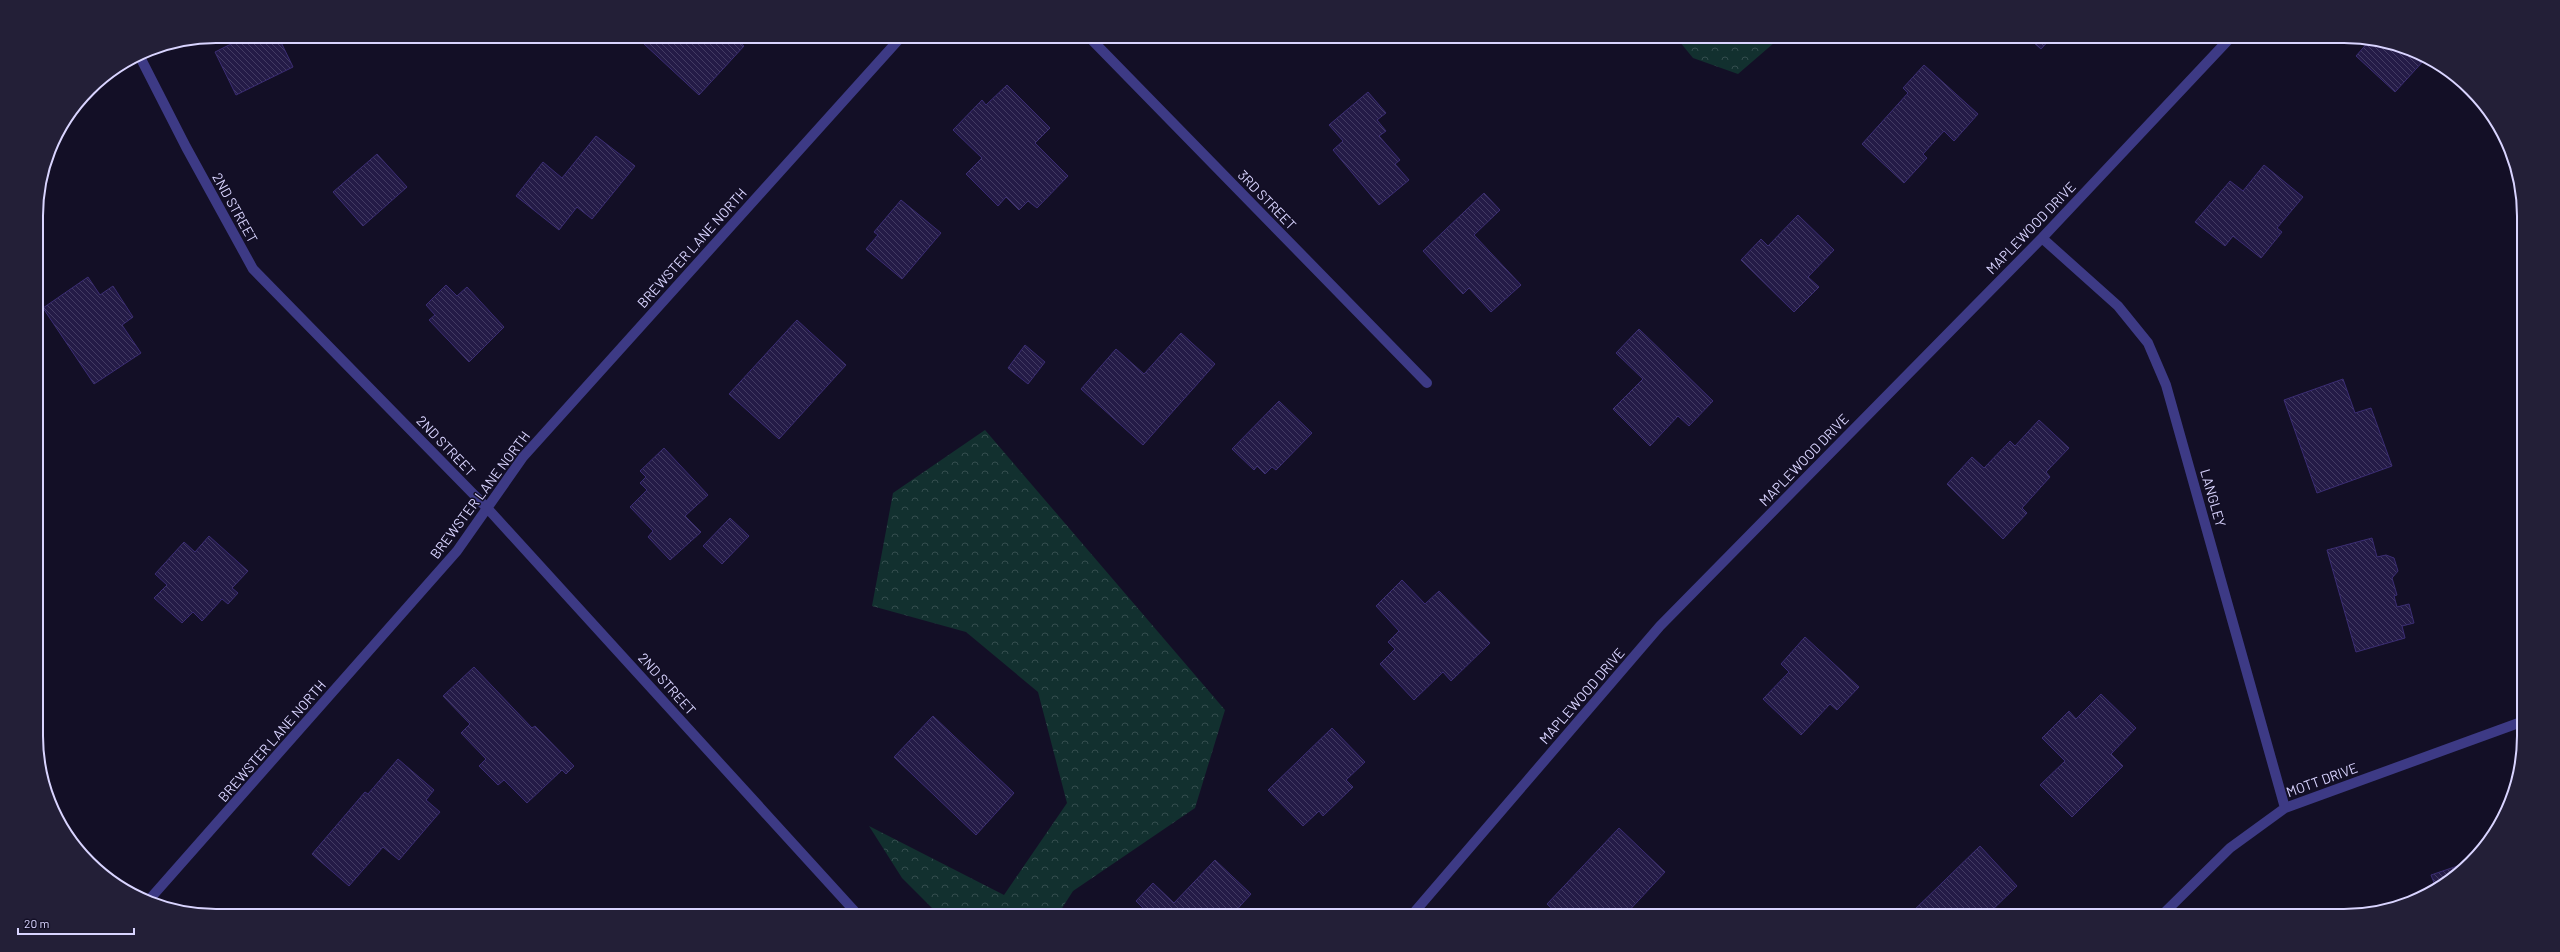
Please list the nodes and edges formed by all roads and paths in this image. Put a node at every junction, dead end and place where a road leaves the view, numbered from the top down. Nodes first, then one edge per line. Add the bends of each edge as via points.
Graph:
1 (896, 43) edge
2 (1095, 43) edge
3 (2225, 43) edge
4 (142, 60) edge
5 (2042, 238) junction
6 (1427, 383) dead end
7 (488, 509) junction
8 (2517, 724) edge
9 (2285, 808) junction
10 (152, 897) edge
11 (853, 909) edge
12 (1417, 909) edge
13 (2168, 909) edge

1 - 7 street, BREWSTER LANE NORTH via 523,457
2 - 6 street, 3RD STREET
3 - 5 street, MAPLEWOOD DRIVE
4 - 7 street, 2ND STREET via 253,269
5 - 9 street, LANGLEY via 2118,306 2148,343 2166,385
5 - 12 street, MAPLEWOOD DRIVE via 1660,626
7 - 10 street, BREWSTER LANE NORTH via 458,551
7 - 11 street, 2ND STREET
8 - 9 street, MOTT DRIVE
9 - 13 street, MOTT DRIVE via 2230,848

